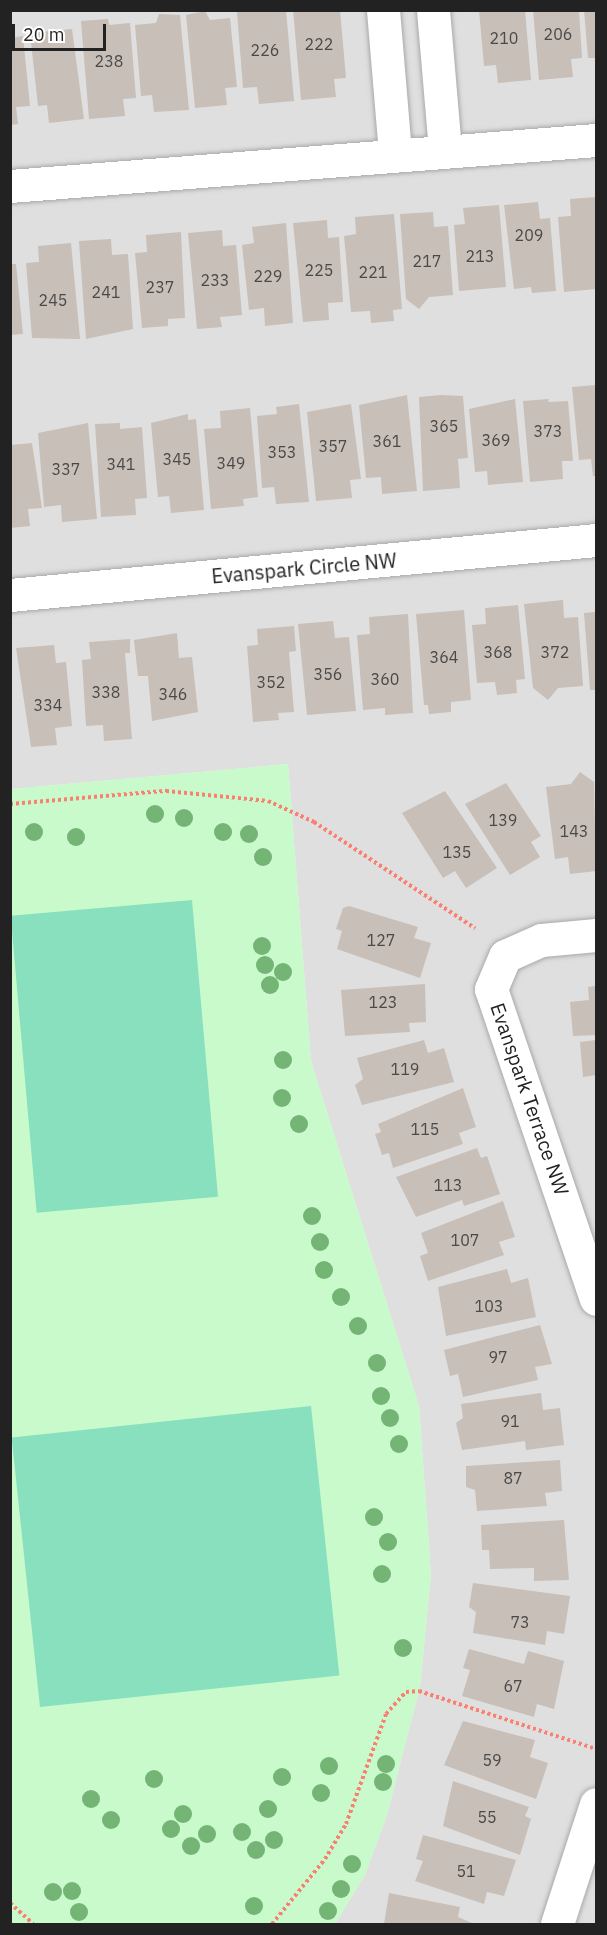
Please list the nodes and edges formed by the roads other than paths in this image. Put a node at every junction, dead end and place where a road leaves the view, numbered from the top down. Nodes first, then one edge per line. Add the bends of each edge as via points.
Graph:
1 (383, 10) edge
2 (433, 10) edge
3 (597, 140) edge
4 (445, 150) junction
5 (395, 154) junction
6 (10, 186) edge
7 (597, 540) edge
8 (10, 595) edge
9 (597, 935) edge
10 (597, 1299) edge
11 (597, 1804) edge
12 (557, 1924) edge

1 - 5 street
2 - 4 street
3 - 4 street
4 - 5 street
5 - 6 street
7 - 8 street, Evanspark Circle NW
9 - 10 street, Evanspark Terrace NW via 541,940 505,956 491,990
11 - 12 street

